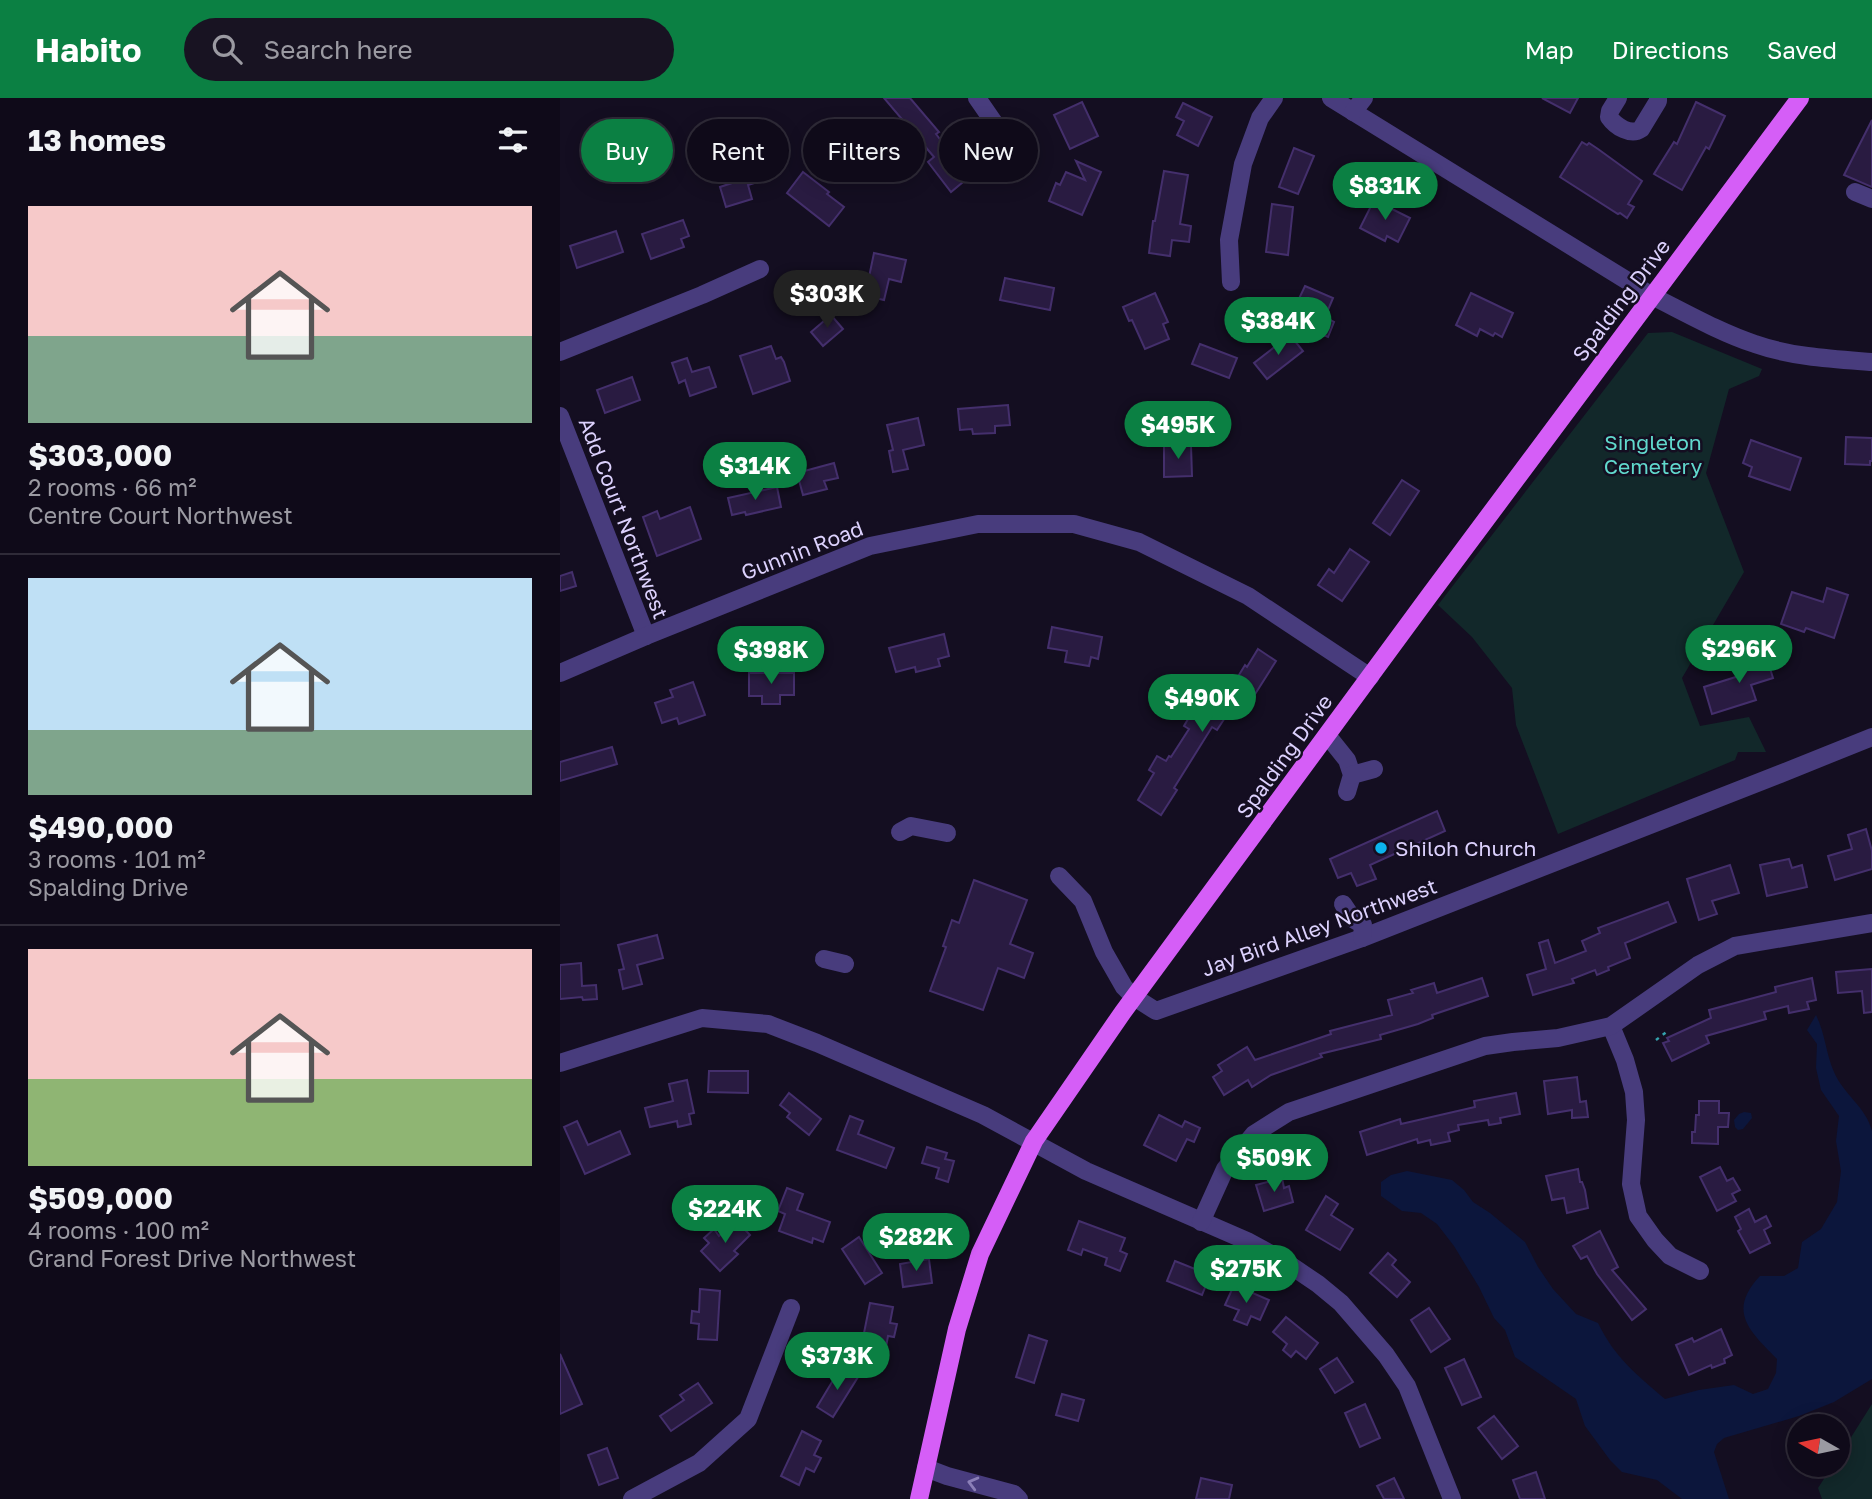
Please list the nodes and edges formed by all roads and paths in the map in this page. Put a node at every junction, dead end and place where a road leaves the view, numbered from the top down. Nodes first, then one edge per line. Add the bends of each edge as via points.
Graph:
1 (977, 98) edge
2 (1274, 98) edge
3 (1331, 98) edge
4 (1618, 98) edge
5 (1658, 98) edge
6 (1800, 98) edge
7 (1359, 105) edge
8 (992, 119) edge
9 (761, 269) dead end
10 (1231, 282) dead end
11 (1652, 296) junction
12 (560, 352) edge
13 (1872, 362) edge
14 (560, 416) edge
15 (646, 636) junction
16 (560, 673) edge
17 (1370, 677) junction
18 (1327, 735) junction
19 (1872, 737) edge
20 (1374, 769) dead end
21 (900, 832) dead end
22 (947, 833) dead end
23 (1059, 876) dead end
24 (1343, 904) dead end
25 (1872, 923) edge
26 (1362, 938) junction
27 (824, 959) dead end
28 (845, 964) dead end
29 (1134, 997) junction
30 (1611, 1026) junction
31 (1669, 1030) dead end
32 (1656, 1040) dead end
33 (560, 1063) edge
34 (1034, 1141) junction
35 (1201, 1222) junction
36 (1700, 1271) dead end
37 (791, 1308) dead end
38 (926, 1468) junction
39 (923, 1498) edge
40 (632, 1499) edge
41 (1019, 1499) edge
42 (1452, 1499) edge

1 - 8 street
2 - 10 street via 1243,164 1229,240
3 - 7 street
4 - 5 street via 1609,117 1630,132 1641,129
6 - 11 main road, Spalding Drive
7 - 11 street
9 - 12 street
11 - 13 street via 1755,344 1803,356
11 - 17 main road, Spalding Drive
14 - 15 street, Add Court Northwest
15 - 16 street, Gunnin Road
15 - 17 street, Gunnin Road via 870,546 978,524 1074,524 1139,542 1248,596
17 - 18 main road, Spalding Drive
18 - 20 street via 1347,760 1350,784
18 - 29 main road, Spalding Drive
19 - 26 street, Jay Bird Alley Northwest
21 - 22 street via 911,826
23 - 29 street via 1083,901 1104,952
24 - 26 street via 1363,925
25 - 30 street via 1735,946 1698,965
26 - 29 street, Jay Bird Alley Northwest via 1156,1011
27 - 28 street
29 - 34 main road, Spalding Drive
30 - 35 street via 1558,1038 1485,1046 1289,1112 1254,1134 1225,1169
30 - 36 street via 1634,1092 1631,1184 1638,1216 1670,1256
31 - 32 path
33 - 34 street via 702,1018 768,1024 984,1115
34 - 35 street via 1086,1171
34 - 38 main road, Spalding Drive via 979,1254
35 - 42 street via 1284,1261 1341,1303 1363,1327 1407,1386
37 - 40 street via 748,1419 699,1463
38 - 39 main road, Spalding Drive
41 -> 38 street

